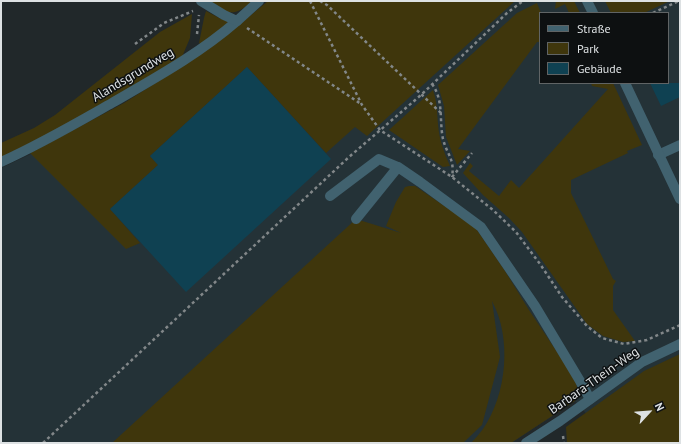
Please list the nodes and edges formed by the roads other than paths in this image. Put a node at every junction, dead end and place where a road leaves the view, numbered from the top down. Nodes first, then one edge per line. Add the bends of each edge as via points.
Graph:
1 (201, 1) edge
2 (259, 1) edge
3 (587, 1) edge
4 (592, 12) edge
5 (237, 21) junction
6 (625, 84) edge
7 (680, 145) edge
8 (658, 155) junction
9 (1, 162) edge
10 (398, 167) junction
11 (330, 196) dead end
12 (680, 199) edge
13 (356, 219) dead end
14 (680, 344) edge
15 (590, 399) junction
16 (526, 443) edge

1 - 5 street
2 - 5 street, Alandsgrundweg
3 - 4 street
5 - 9 street, Alandsgrundweg via 217,38 149,82
6 - 8 street
7 - 8 street
8 - 12 street
10 - 11 street via 378,159
10 - 13 street
10 - 15 street via 481,227 535,306
14 - 15 street, Barbara-Thein-Weg via 642,362
15 - 16 street, Barbara-Thein-Weg

